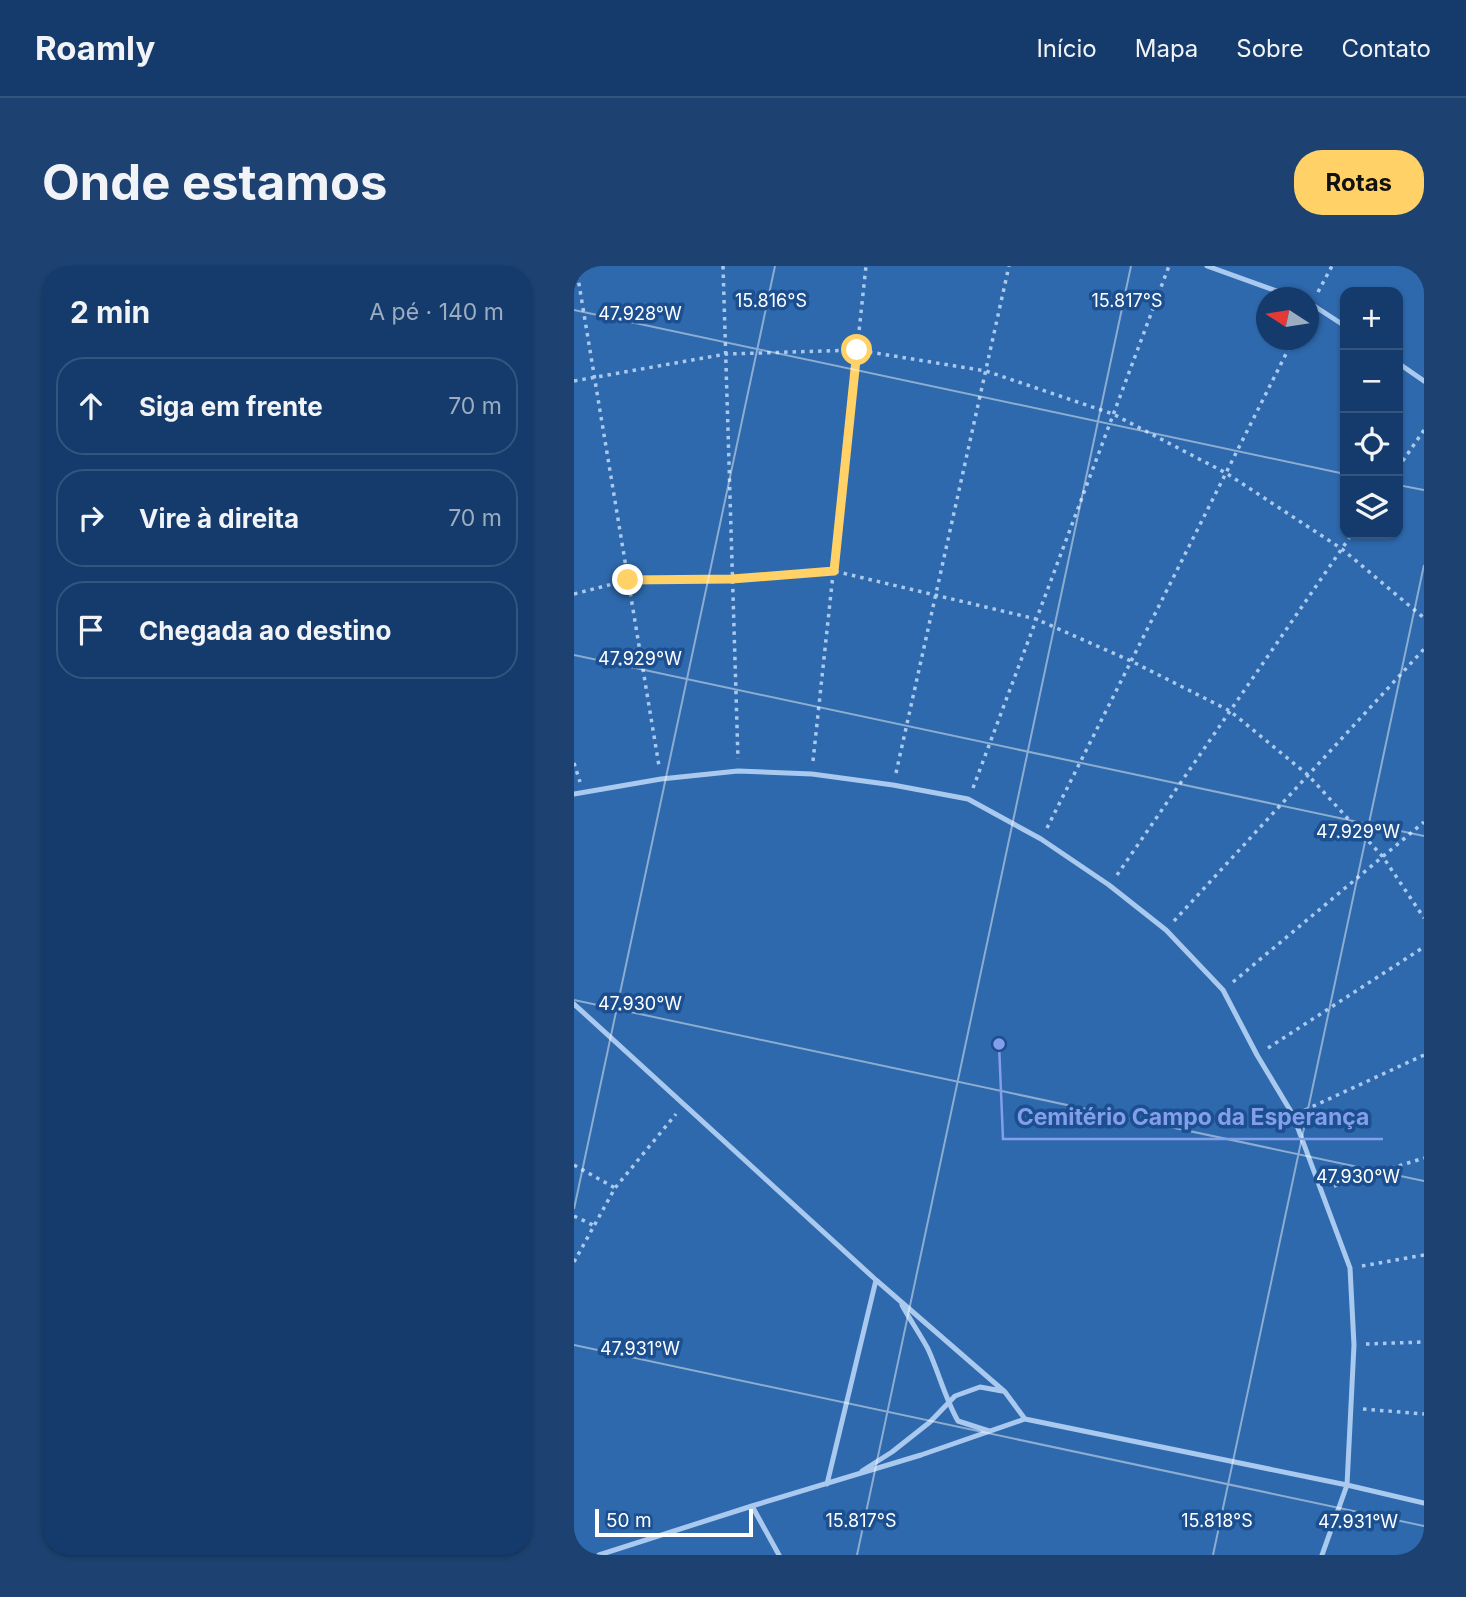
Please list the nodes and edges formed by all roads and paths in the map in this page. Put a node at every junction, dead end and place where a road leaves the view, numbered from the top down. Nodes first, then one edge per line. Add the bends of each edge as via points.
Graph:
1 (576, 266) edge
2 (723, 266) edge
3 (866, 266) edge
4 (1009, 266) edge
5 (1169, 266) edge
6 (1207, 266) edge
7 (1332, 266) edge
8 (1265, 287) edge
9 (1319, 287) edge
10 (1319, 308) edge
11 (1340, 323) edge
12 (857, 350) junction
13 (1288, 350) edge
14 (726, 355) junction
15 (1403, 366) edge
16 (986, 371) junction
17 (594, 377) junction
18 (574, 381) edge
19 (1424, 381) edge
20 (1113, 414) junction
21 (1424, 430) edge
22 (1403, 461) edge
23 (1226, 472) junction
24 (1349, 539) edge
25 (1342, 549) junction
26 (834, 571) junction
27 (732, 579) junction
28 (628, 580) junction
29 (574, 594) edge
30 (936, 595) junction
31 (1424, 618) edge
32 (1036, 619) junction
33 (1424, 649) edge
34 (1131, 661) junction
35 (1230, 711) junction
36 (574, 763) edge
37 (738, 771) junction
38 (812, 774) junction
39 (1308, 775) junction
40 (661, 779) junction
41 (893, 785) junction
42 (582, 791) junction
43 (574, 794) edge
44 (968, 799) junction
45 (1424, 822) edge
46 (1041, 839) junction
47 (1382, 857) junction
48 (1109, 885) junction
49 (1424, 918) edge
50 (1166, 930) junction
51 (1424, 947) edge
52 (1223, 990) junction
53 (574, 1004) edge
54 (1257, 1055) junction
55 (1424, 1055) edge
56 (684, 1104) junction
57 (1293, 1115) junction
58 (1424, 1158) edge
59 (574, 1165) edge
60 (615, 1188) junction
61 (1322, 1189) junction
62 (574, 1216) edge
63 (595, 1226) junction
64 (1424, 1255) edge
65 (574, 1262) edge
66 (1350, 1268) junction
67 (876, 1280) junction
68 (898, 1300) junction
69 (1424, 1342) edge
70 (1354, 1345) junction
71 (1005, 1392) junction
72 (948, 1404) junction
73 (1351, 1408) junction
74 (1424, 1414) edge
75 (1025, 1419) junction
76 (991, 1431) junction
77 (854, 1476) junction
78 (827, 1484) junction
79 (1348, 1485) junction
80 (1424, 1503) edge
81 (752, 1506) junction
82 (598, 1555) edge
83 (779, 1555) edge
84 (1322, 1555) edge

1 - 17 path
2 - 14 path
3 - 12 path
4 - 16 path
5 - 20 path
6 - 8 lane
7 - 9 path
10 - 11 lane
12 - 14 path
12 - 16 path
12 - 26 path
13 - 23 path
14 - 17 path
14 - 27 path
15 - 19 lane
16 - 20 path
16 - 30 path
17 - 18 path
17 - 28 path
20 - 23 path
20 - 32 path
21 - 22 path
23 - 25 path
23 - 34 path
24 - 25 path
25 - 31 path
25 - 35 path
26 - 27 path
26 - 30 path
26 - 38 path
27 - 28 path
27 - 37 path
28 - 29 path
28 - 40 path
30 - 32 path
30 - 41 path
32 - 34 path
32 - 44 path
33 - 39 path
34 - 35 path
34 - 46 path
35 - 39 path
35 - 48 path
36 - 42 path
37 - 38 lane
37 - 40 lane
38 - 41 lane
39 - 47 path
39 - 50 path
40 - 42 lane
41 - 44 lane
42 - 43 lane
44 - 46 lane
45 - 47 path
46 - 48 lane
47 - 49 path
47 - 52 path
48 - 50 lane
50 - 52 lane
51 - 54 path
52 - 54 lane
53 - 56 lane
54 - 57 lane
55 - 57 path
56 - 60 path
56 - 67 lane
57 - 61 lane
58 - 61 path
59 - 60 path
60 - 63 path
61 - 66 lane
62 - 63 path
63 - 65 path
64 - 66 path
66 - 70 lane
67 - 68 lane
67 - 78 lane
68 - 71 lane
68 - 72 lane via 927,1348
69 - 70 path
70 - 73 lane
71 - 72 lane via 980,1387 955,1396
71 - 75 lane
72 - 76 lane via 958,1421
72 - 77 lane via 892,1452
73 - 74 path
73 - 79 lane
75 - 76 lane
75 - 79 lane
76 - 77 lane
77 - 78 lane
78 - 81 lane
79 - 80 lane
79 - 84 lane
81 - 82 lane
81 - 83 lane

